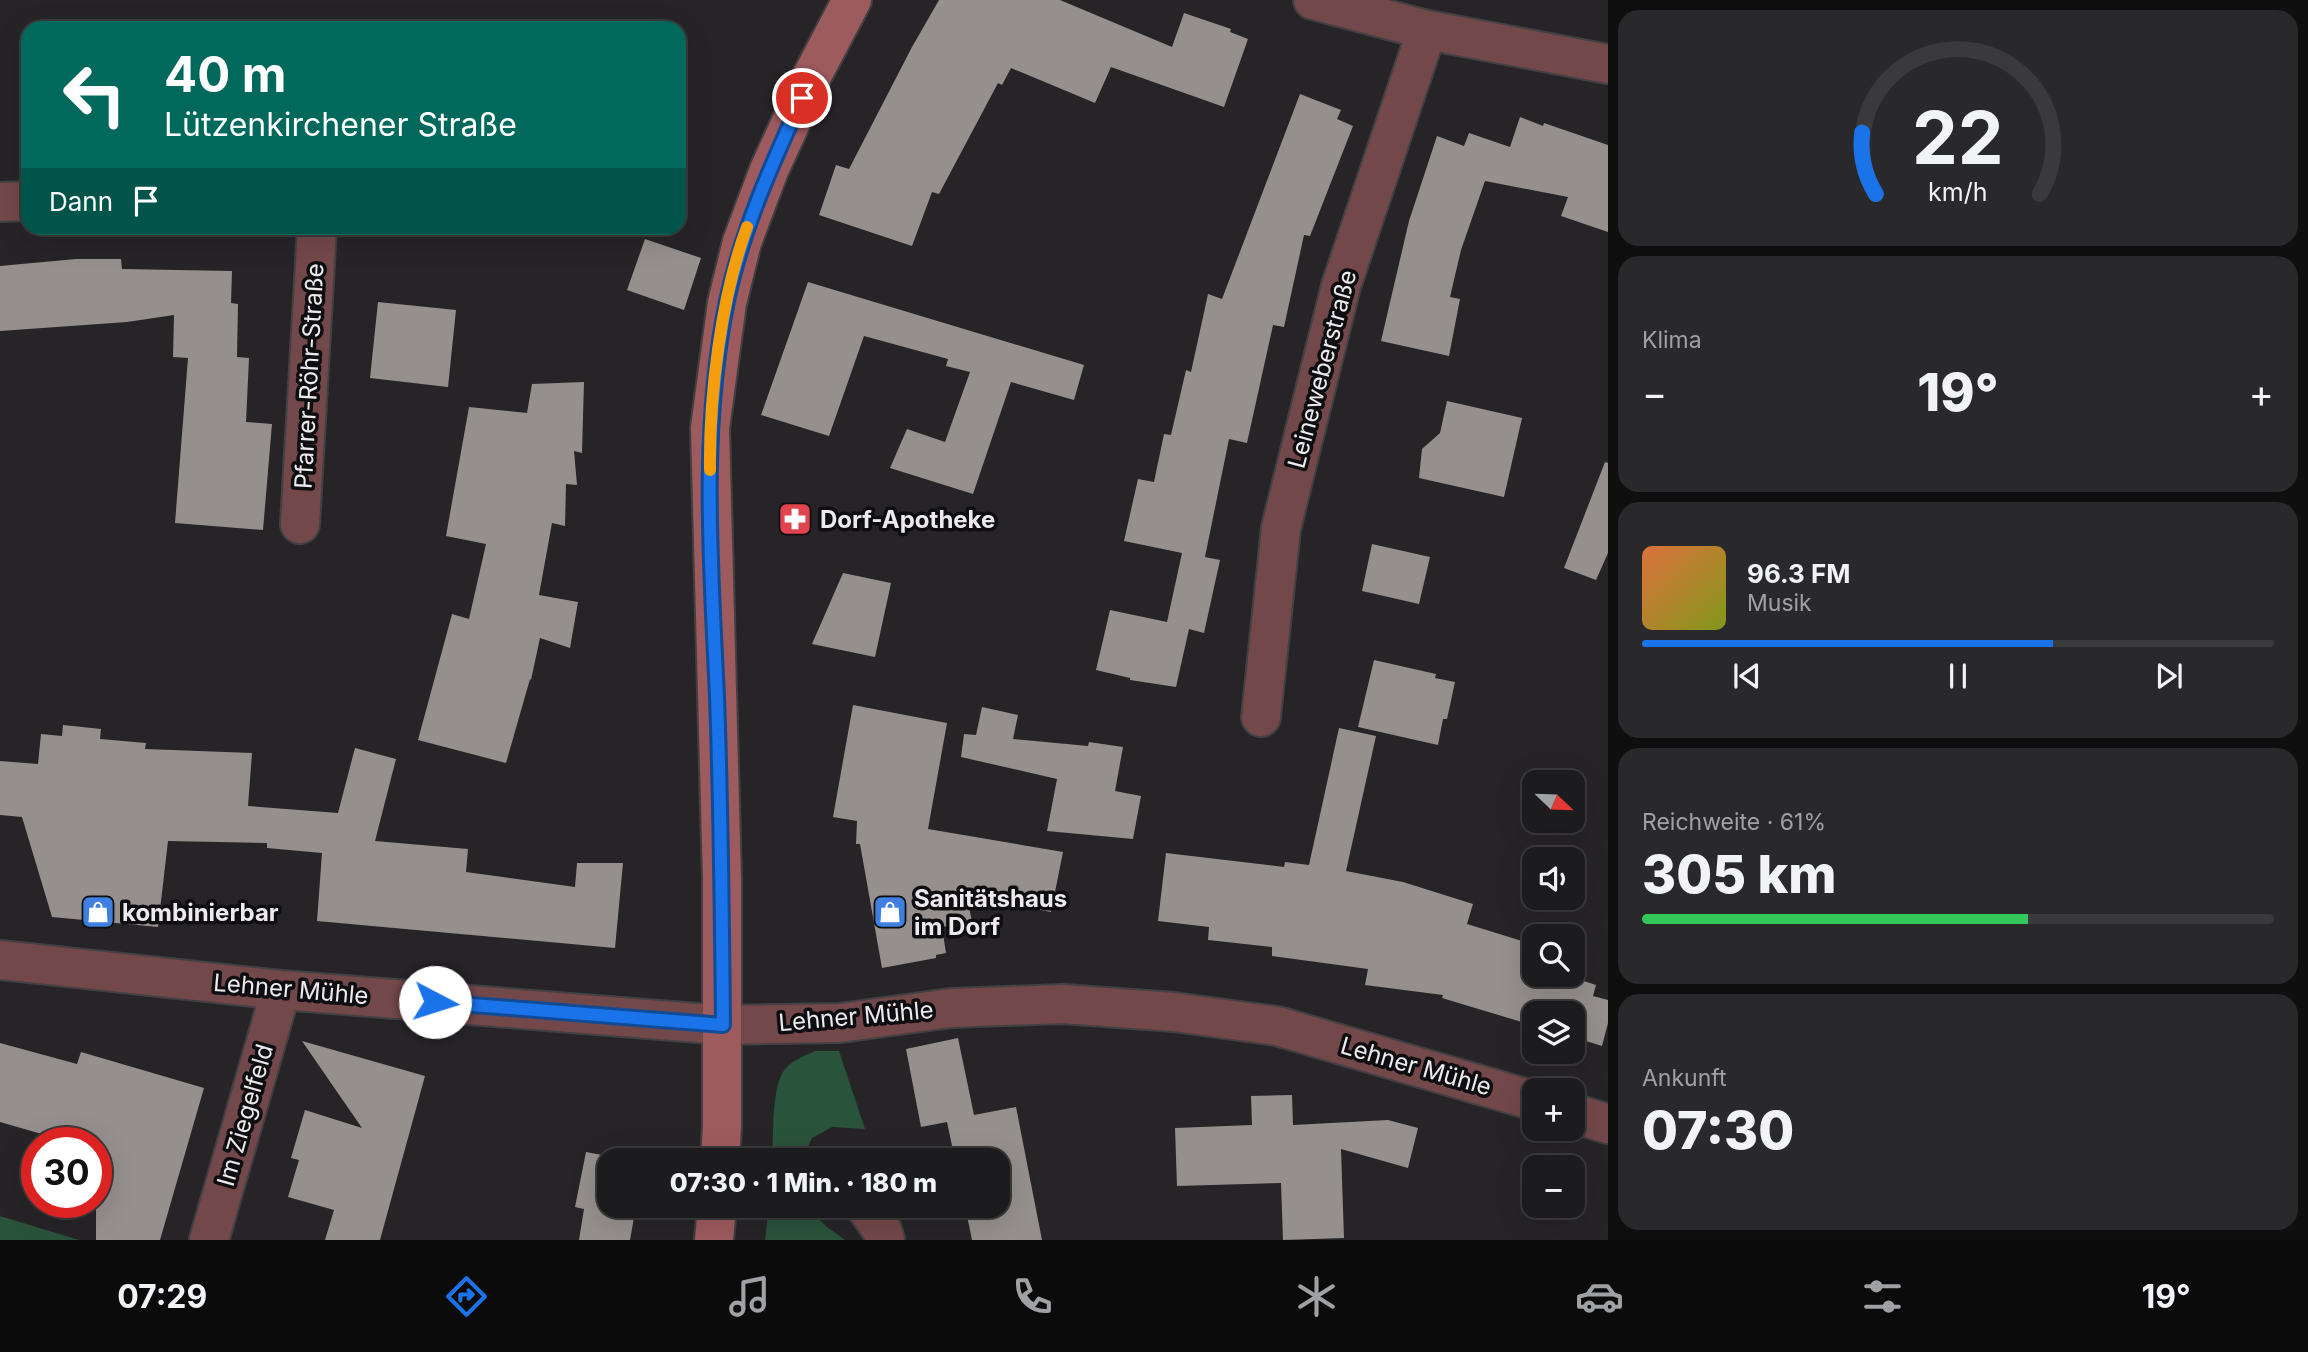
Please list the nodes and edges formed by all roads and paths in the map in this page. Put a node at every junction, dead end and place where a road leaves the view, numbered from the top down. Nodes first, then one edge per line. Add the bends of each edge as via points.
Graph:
1 (852, 0) edge
2 (1313, 0) edge
3 (1427, 30) junction
4 (1608, 64) edge
5 (21, 201) edge
6 (0, 202) edge
7 (317, 235) edge
8 (300, 524) dead end
9 (1261, 717) dead end
10 (0, 960) edge
11 (281, 990) junction
12 (723, 1025) junction
13 (1522, 1097) edge
14 (1585, 1117) edge
15 (1608, 1124) edge
16 (720, 1148) edge
17 (717, 1218) edge
18 (874, 1218) edge
19 (209, 1240) edge
20 (714, 1240) edge
21 (885, 1240) edge

1 - 12 main road via 769,170 742,242 727,303 713,400 710,493
2 - 3 street
3 - 4 street
3 - 9 street, Leineweberstraße via 1341,286 1281,528
5 - 6 street
7 - 8 street, Pfarrer-Röhr-Straße
10 - 11 street, Lehner Mühle
11 - 12 street, Lehner Mühle
11 - 19 street, Im Ziegelfeld
12 - 13 street, Lehner Mühle via 840,1023 951,1008 1063,1004 1174,1012 1277,1026
12 - 16 main road
14 - 15 street
17 - 20 main road
18 - 21 street

